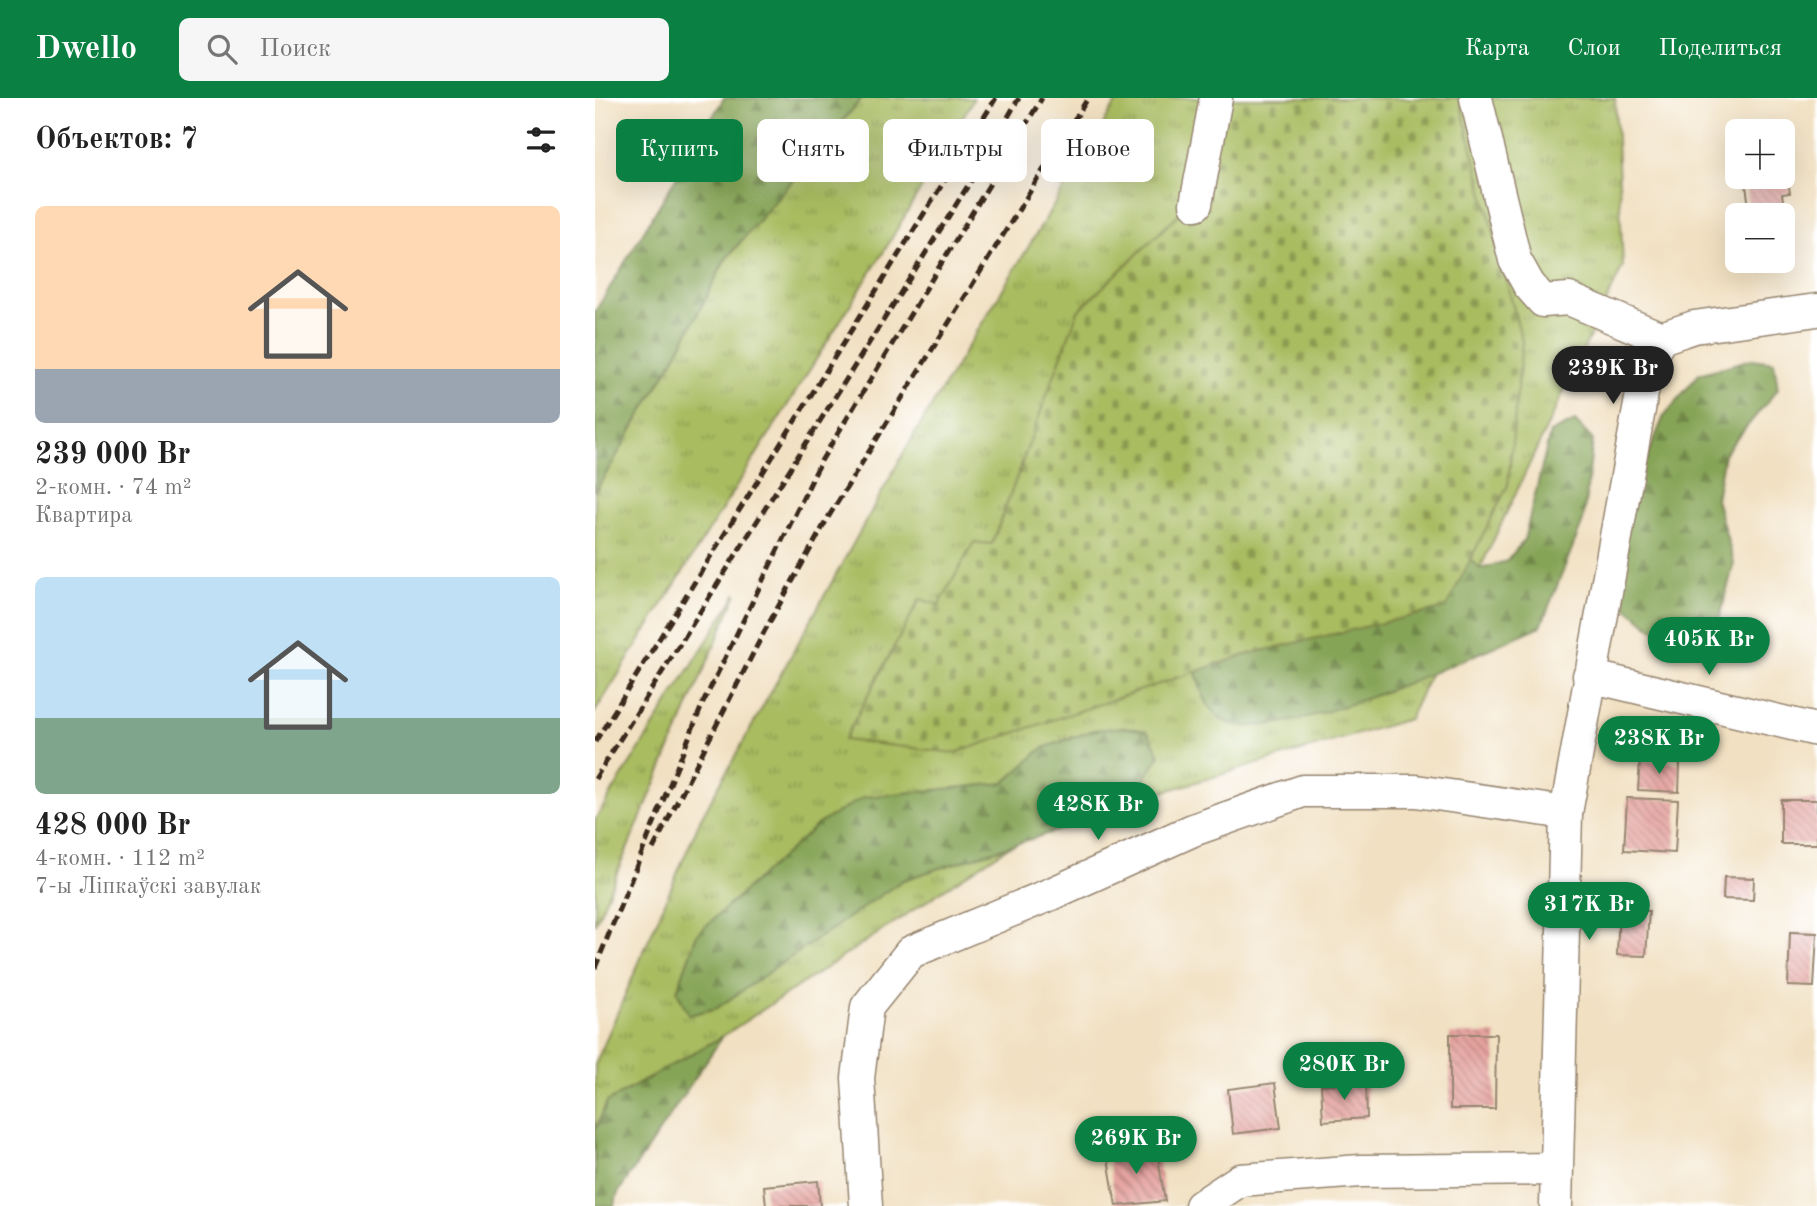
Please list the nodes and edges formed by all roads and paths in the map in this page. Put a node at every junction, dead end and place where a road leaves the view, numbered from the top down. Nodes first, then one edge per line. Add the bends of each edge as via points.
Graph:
1 (1216, 98) edge
2 (1476, 98) edge
3 (1196, 204) dead end
4 (1817, 310) edge
5 (1661, 338) junction
6 (1589, 676) junction
7 (1817, 730) edge
8 (1566, 813) junction
9 (1555, 1169) junction
10 (865, 1191) edge
11 (1201, 1206) edge
12 (1556, 1206) edge

1 - 3 street
2 - 5 street via 1515,260 1529,285 1543,301 1569,299
4 - 5 street via 1694,327
5 - 6 street via 1648,360
6 - 7 street
6 - 8 street
8 - 9 street
8 - 10 street via 1416,791 1303,791 1193,830 911,952 867,1007 858,1078
9 - 11 street via 1361,1171 1240,1180
9 - 12 street

